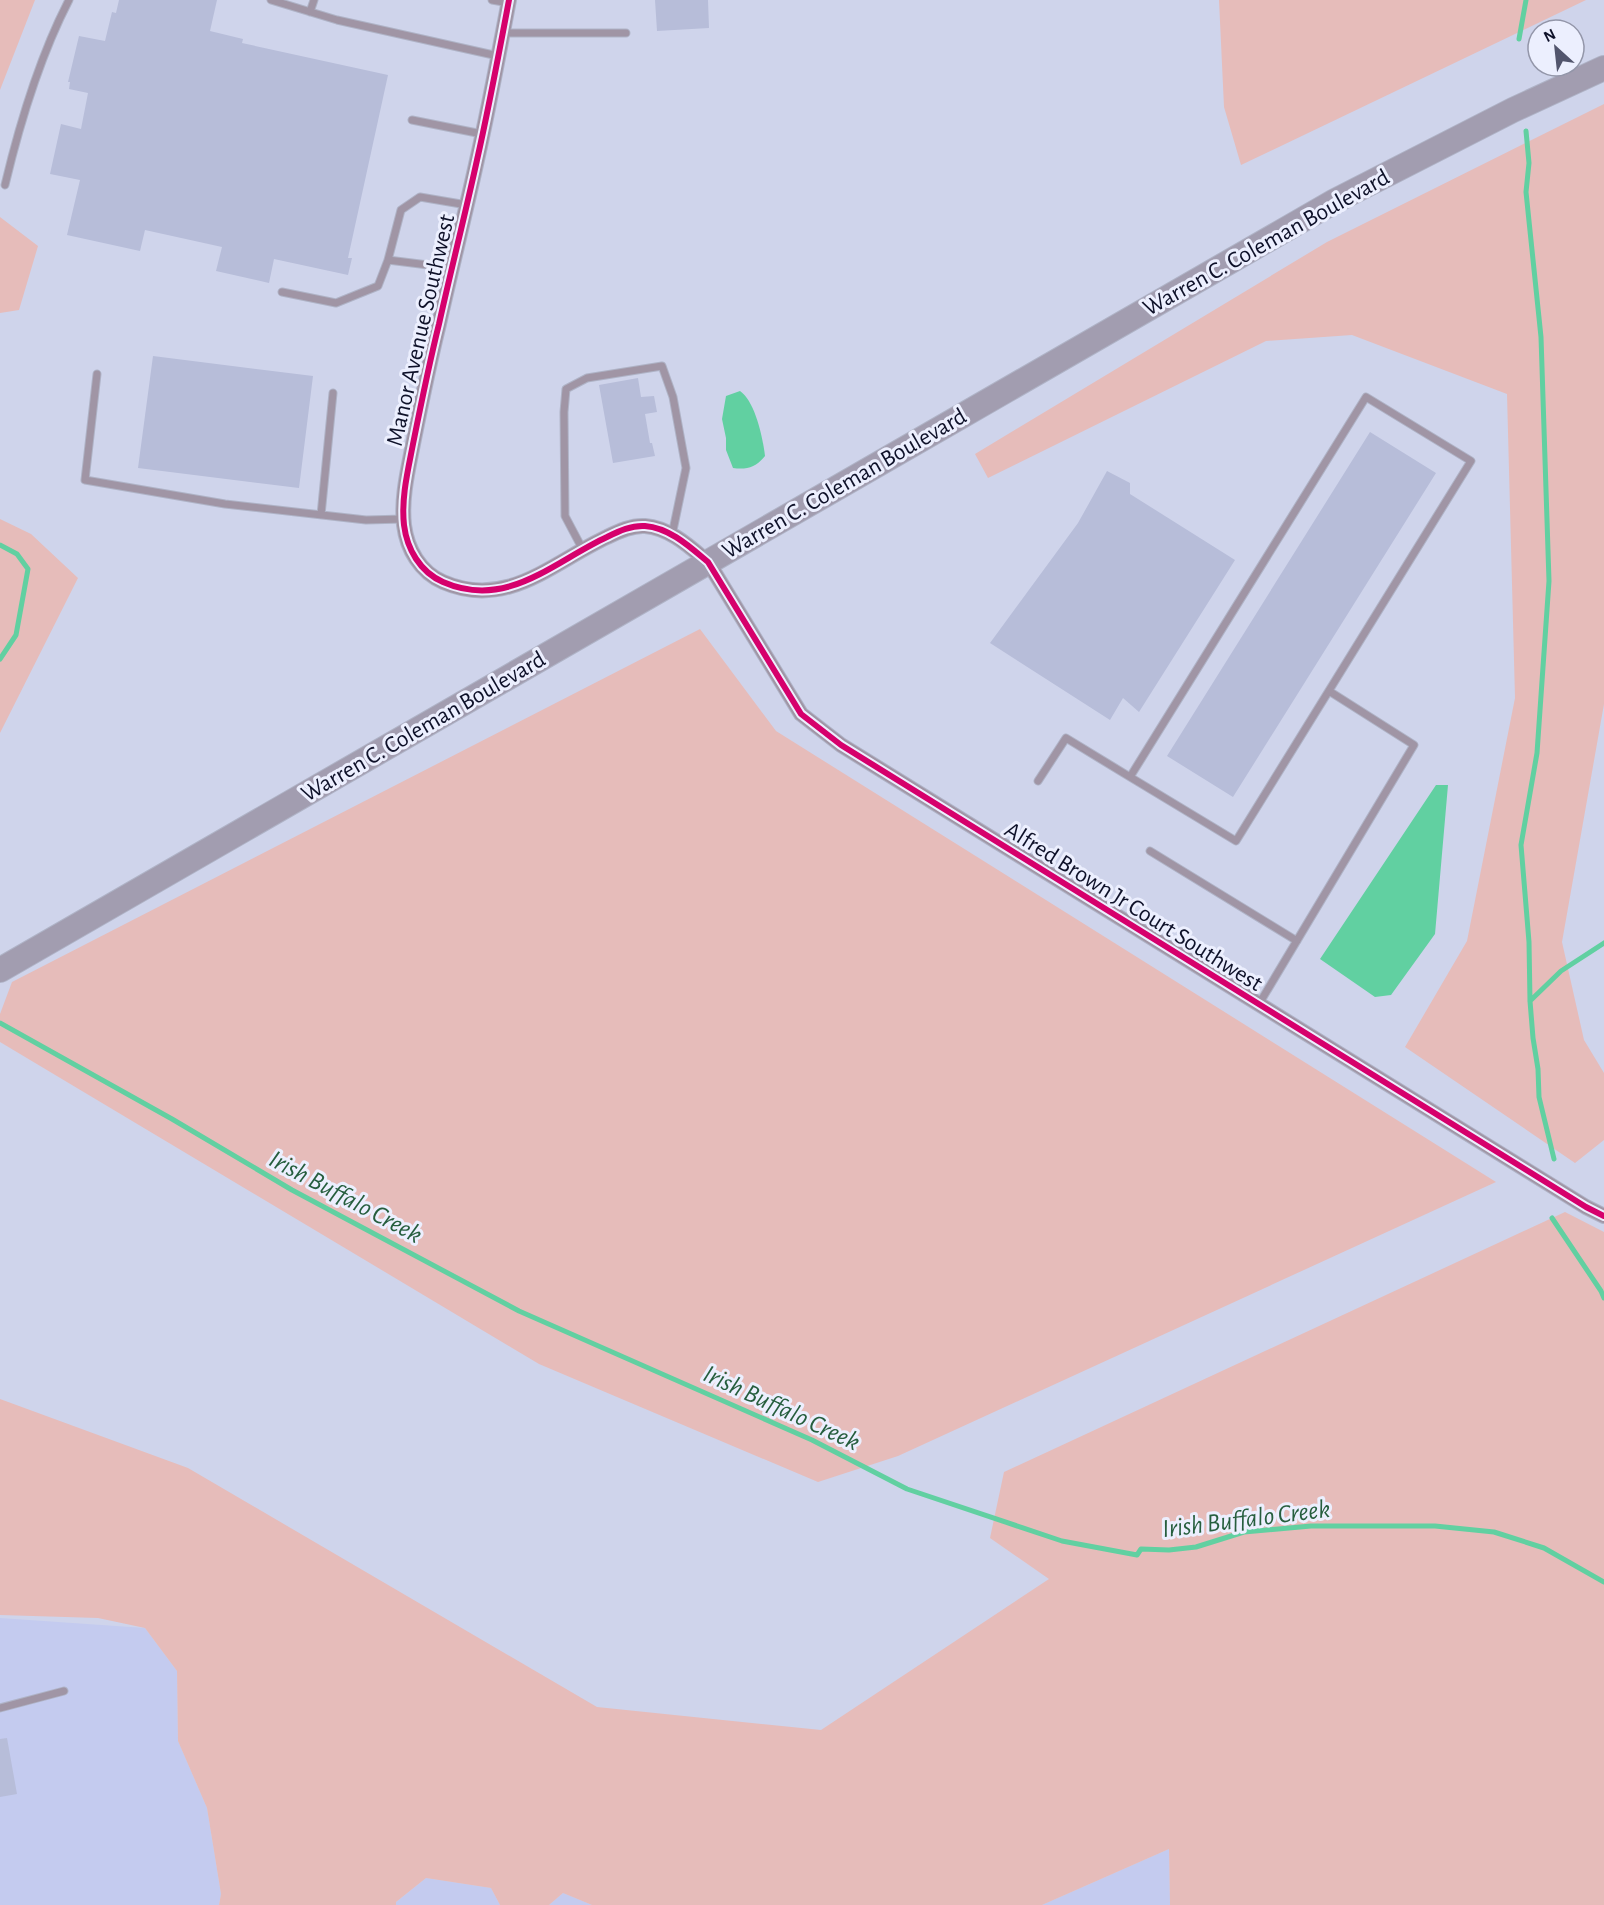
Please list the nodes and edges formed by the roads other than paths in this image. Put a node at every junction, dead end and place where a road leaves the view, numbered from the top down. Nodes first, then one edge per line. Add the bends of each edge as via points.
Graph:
1 (69, 0) edge
2 (272, 0) edge
3 (314, 0) edge
4 (492, 0) edge
5 (509, 2) edge
6 (310, 12) junction
7 (503, 33) junction
8 (626, 33) dead end
9 (498, 56) junction
10 (1604, 68) edge
11 (412, 120) dead end
12 (482, 134) junction
13 (5, 185) dead end
14 (467, 205) junction
15 (388, 260) junction
16 (452, 268) junction
17 (282, 292) dead end
18 (97, 374) dead end
19 (333, 393) dead end
20 (321, 515) junction
21 (404, 519) junction
22 (672, 535) junction
23 (583, 550) junction
24 (708, 562) junction
25 (1329, 691) junction
26 (1130, 777) junction
27 (1038, 781) dead end
28 (1150, 851) dead end
29 (1297, 941) junction
30 (7, 966) edge
31 (1259, 1004) junction
32 (1604, 1216) edge
33 (64, 1691) dead end
34 (0, 1708) edge

1 - 13 lane via 57,22 20,124
2 - 6 lane
3 - 6 lane
4 - 5 lane
5 - 7 street, Manor Avenue Southwest
6 - 9 lane
7 - 8 lane
7 - 9 street, Manor Avenue Southwest
9 - 12 street, Manor Avenue Southwest
10 - 24 highway, Warren C. Coleman Boulevard via 1335,201
11 - 12 lane
12 - 14 street, Manor Avenue Southwest
14 - 15 lane via 420,197 401,210
14 - 16 street, Manor Avenue Southwest
15 - 16 lane
15 - 17 lane via 378,286 336,303
16 - 21 street, Manor Avenue Southwest via 406,480
18 - 20 lane via 85,480 225,504
19 - 20 lane
20 - 21 lane
21 - 23 street, Manor Avenue Southwest via 407,542 421,567 457,588 489,590 522,583
22 - 23 street, Manor Avenue Southwest via 634,526
22 - 23 lane via 686,468 674,397 662,366 587,378 566,389 565,516
22 - 24 street, Manor Avenue Southwest
24 - 30 highway, Warren C. Coleman Boulevard
24 - 31 street, Alfred Brown Jr Court Southwest via 801,714 841,745
25 - 26 lane via 1236,841
25 - 26 lane via 1471,461 1366,397
25 - 29 lane via 1414,745
26 - 27 lane via 1066,738
28 - 29 lane
29 - 31 lane
31 - 32 street, Alfred Brown Jr Court Southwest
33 - 34 lane

